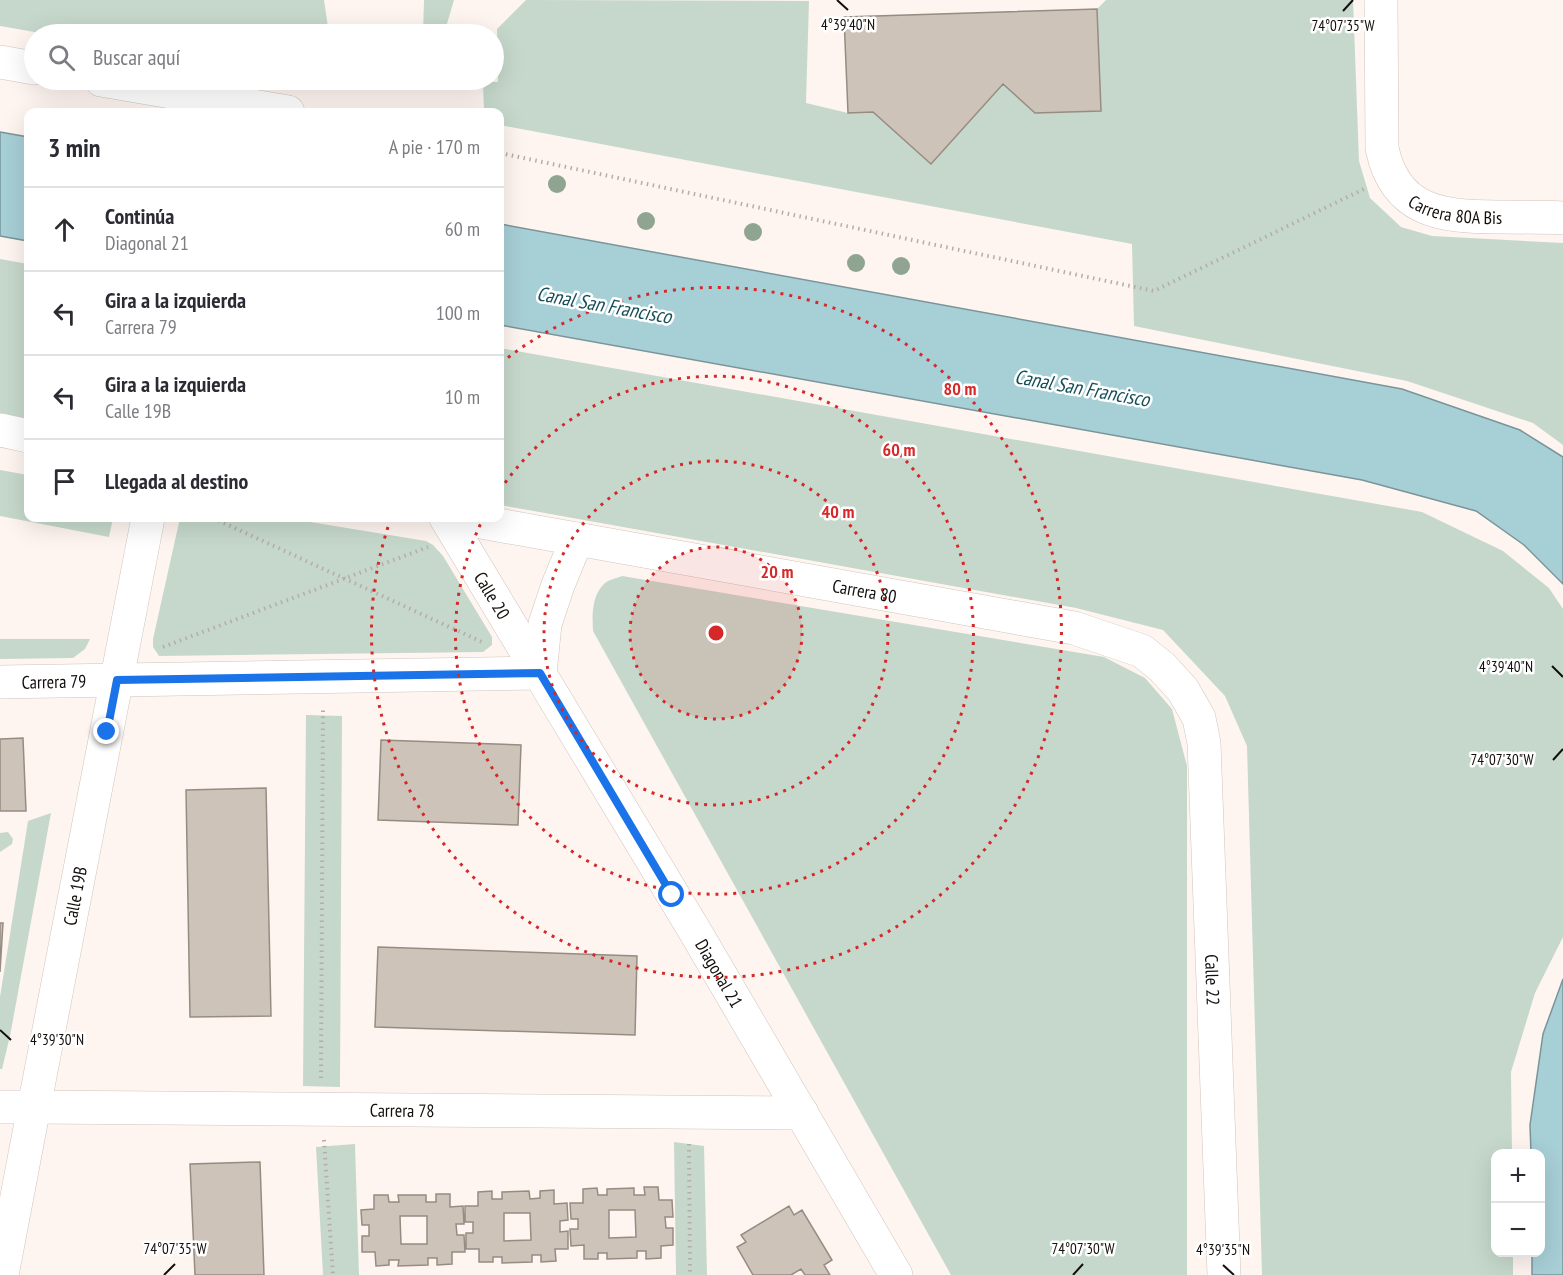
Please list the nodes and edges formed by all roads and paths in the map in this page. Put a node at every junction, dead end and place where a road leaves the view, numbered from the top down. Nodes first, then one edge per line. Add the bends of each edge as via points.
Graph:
1 (1382, 0) edge
2 (0, 62) edge
3 (24, 66) edge
4 (159, 90) edge
5 (265, 108) edge
6 (504, 154) edge
7 (1387, 162) junction
8 (1563, 218) edge
9 (0, 430) edge
10 (24, 435) edge
11 (147, 522) edge
12 (222, 522) edge
13 (481, 522) edge
14 (440, 531) edge
15 (577, 539) junction
16 (345, 578) junction
17 (491, 646) dead end
18 (155, 650) dead end
19 (540, 673) junction
20 (117, 680) junction
21 (0, 682) edge
22 (1183, 690) joint
23 (324, 698) dead end
24 (0, 1107) edge
25 (34, 1107) junction
26 (322, 1109) junction
27 (802, 1113) junction
28 (689, 1137) dead end
29 (2, 1275) edge
30 (333, 1275) edge
31 (690, 1275) edge
32 (896, 1275) edge
33 (1224, 1275) edge

1 - 7 street
2 - 3 street
4 - 5 street
6 - 7 path via 1154,291
7 - 8 street, Carrera 80A Bis via 1407,196 1443,214
9 - 10 street
11 - 20 street, Calle 19B
12 - 16 path
13 - 15 street, Carrera 80
14 - 16 path
14 - 19 street, Calle 20
15 - 19 street via 545,624
15 - 22 street, Carrera 80 via 1074,628 1142,651
16 - 17 path
16 - 18 path
19 - 20 street, Carrera 79
19 - 27 street, Diagonal 21
20 - 21 street, Carrera 79
20 - 25 street, Calle 19B
22 - 33 street, Calle 22 via 1199,718 1204,743
23 - 26 path
24 - 25 street, Carrera 78
25 - 26 street, Carrera 78
25 - 29 street, Calle 19B
26 - 27 street, Carrera 78
26 - 30 path
27 - 32 street, Diagonal 21
28 - 31 path

